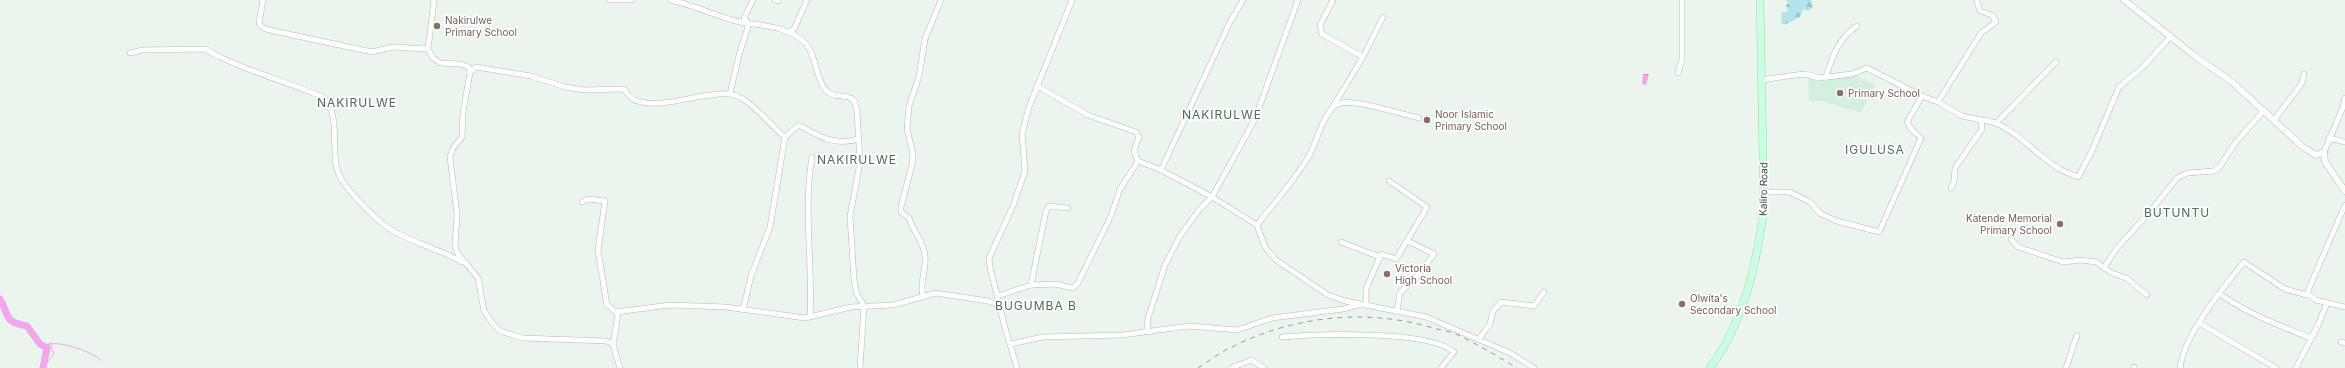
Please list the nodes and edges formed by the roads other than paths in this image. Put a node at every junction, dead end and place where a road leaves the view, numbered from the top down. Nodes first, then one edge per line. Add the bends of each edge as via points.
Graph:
1 (263, 0) edge
2 (434, 0) edge
3 (609, 0) edge
4 (632, 0) edge
5 (672, 0) edge
6 (753, 0) edge
7 (807, 0) edge
8 (941, 0) edge
9 (1072, 0) edge
10 (1243, 0) edge
11 (1298, 0) edge
12 (1333, 0) edge
13 (1682, 0) edge
14 (1760, 0) edge
15 (2124, 0) edge
16 (1977, 2) dead end
17 (1383, 17) dead end
18 (748, 23) junction
19 (1857, 26) dead end
20 (788, 32) junction
21 (2171, 36) junction
22 (428, 49) junction
23 (130, 53) dead end
24 (1363, 56) junction
25 (2056, 62) dead end
26 (470, 73) junction
27 (1678, 73) dead end
28 (2304, 74) dead end
29 (1826, 77) junction
30 (1761, 80) junction
31 (1037, 86) junction
32 (730, 94) junction
33 (1922, 96) junction
34 (2345, 98) edge
35 (1938, 102) junction
36 (1334, 106) junction
37 (2264, 110) junction
38 (1419, 118) dead end
39 (1981, 120) junction
40 (2274, 120) junction
41 (1996, 123) junction
42 (785, 137) junction
43 (2329, 138) junction
44 (859, 139) junction
45 (2345, 142) edge
46 (2324, 152) junction
47 (2316, 155) junction
48 (812, 156) dead end
49 (1138, 161) junction
50 (2325, 162) junction
51 (1161, 170) junction
52 (1389, 181) dead end
53 (1951, 188) dead end
54 (2345, 191) edge
55 (1764, 192) junction
56 (1212, 197) junction
57 (582, 202) dead end
58 (2345, 205) edge
59 (1068, 208) dead end
60 (1257, 224) junction
61 (2011, 239) dead end
62 (1408, 241) junction
63 (1341, 242) dead end
64 (1380, 257) junction
65 (467, 264) junction
66 (2104, 268) junction
67 (1031, 284) junction
68 (1544, 292) dead end
69 (2219, 293) junction
70 (857, 294) junction
71 (2147, 295) dead end
72 (2307, 295) junction
73 (998, 296) junction
74 (922, 297) junction
75 (2327, 303) junction
76 (1360, 304) junction
77 (1366, 305) junction
78 (864, 306) junction
79 (1000, 306) junction
80 (851, 307) junction
81 (2345, 308) edge
82 (743, 310) junction
83 (1397, 311) junction
84 (616, 312) junction
85 (810, 317) junction
86 (2199, 323) junction
87 (1147, 331) junction
88 (2077, 335) dead end
89 (1282, 337) dead end
90 (2310, 338) junction
91 (1479, 339) junction
92 (613, 344) junction
93 (1011, 344) junction
94 (620, 368) edge
95 (860, 368) edge
96 (1017, 368) edge
97 (1231, 368) edge
98 (1264, 368) edge
99 (1441, 368) edge
100 (1534, 368) edge
101 (1710, 368) edge
102 (2066, 368) edge
103 (2180, 368) edge
104 (2276, 368) edge
105 (2296, 368) edge

1 - 22 street via 259,23 263,28 372,52 393,47
2 - 22 street
3 - 4 street
5 - 18 street
6 - 18 street via 744,18
7 - 20 street via 794,29
8 - 74 street via 925,39 919,76 909,106 907,129 912,165 901,207 901,212 909,218 926,258 921,277
9 - 31 street
10 - 51 street via 1230,22
11 - 56 street via 1255,120
12 - 24 street via 1320,25 1322,34
13 - 27 street via 1682,59
14 - 30 main road, Kaliro Road
15 - 21 street
16 - 35 street via 1980,11 1992,15 1996,22 1981,33
17 - 24 street
18 - 20 street
18 - 32 street
19 - 29 street via 1845,34 1836,49
20 - 44 street via 806,44 828,93 846,95 854,100
21 - 37 street
21 - 41 street via 2142,68 2119,87 2078,177 2059,169 2027,141
22 - 26 street via 433,58 440,63 469,67
23 - 65 street via 143,50 206,49 214,56 250,72 323,97 328,102 334,123 336,164 340,178 348,190 394,231
24 - 36 street
25 - 41 street
26 - 32 street via 476,67 531,76 584,90 624,89 634,100 646,102 671,102
26 - 65 street via 463,112 462,137 453,148 450,157 457,215 455,247
28 - 40 street via 2302,83
29 - 30 street via 1819,78 1806,74
29 - 33 street via 1852,74 1867,68
30 - 55 main road, Kaliro Road
31 - 49 street via 1088,114 1136,132 1139,138 1134,151
31 - 73 street via 1022,134 1025,171 1022,184 989,258
32 - 42 street via 746,101
33 - 35 street
33 - 55 street via 1907,122 1921,138 1879,232 1821,214 1810,202 1790,192
34 - 43 street
35 - 39 street via 1962,116
36 - 38 street via 1341,103 1357,104
36 - 60 street via 1326,115 1309,156
37 - 40 street
37 - 66 street via 2236,142 2220,166 2214,170 2187,173 2176,178 2150,212 2116,249
39 - 41 street
39 - 53 street via 1982,130 1955,168
40 - 47 street via 2296,142
42 - 44 street via 799,125 818,136 844,143
42 - 82 street via 770,227 751,276
43 - 45 street
43 - 46 street
44 - 70 street via 860,163 850,216 852,270
46 - 47 street
46 - 50 street
47 - 50 street
48 - 85 street via 807,186
49 - 51 street
49 - 67 street via 1120,189 1112,216 1074,288 1055,284
50 - 54 street
51 - 56 street
52 - 62 street via 1427,207
55 - 101 main road, Kaliro Road via 1760,236 1752,274 1732,330
56 - 60 street
56 - 87 street via 1180,236 1165,265 1149,314
57 - 84 street via 588,199 605,201 598,250 599,265 607,305
58 - 72 street
59 - 67 street via 1049,206 1046,211
60 - 76 street via 1265,247 1276,260 1328,295
61 - 66 street via 2018,247 2033,253 2062,262 2096,262
62 - 64 street via 1396,259 1384,254
62 - 83 street via 1434,254 1400,293
63 - 64 street
64 - 77 street via 1366,289
65 - 92 street via 478,278 484,311 500,331 523,338 597,339
66 - 71 street via 2126,278
67 - 73 street
68 - 91 street via 1534,306 1501,302 1493,310 1490,324
69 - 72 street via 2244,262 2285,289
69 - 86 street
69 - 90 street via 2258,317
70 - 78 street
70 - 80 street via 856,304
72 - 75 street
73 - 79 street
74 - 78 street via 893,305
74 - 79 street via 928,294 945,294 988,300
75 - 81 street
75 - 90 street
76 - 77 street
76 - 87 street via 1343,310 1272,318 1237,330 1190,326
77 - 83 street
78 - 80 street
78 - 95 street
79 - 93 street
80 - 85 street
82 - 84 street via 670,305
82 - 85 street via 798,318
83 - 91 street via 1426,317
84 - 92 street
86 - 103 street via 2182,357
86 - 104 street
87 - 93 street via 1101,336 1043,337
88 - 102 street
89 - 99 street via 1387,336 1427,341 1447,345 1454,352
90 - 105 street
91 - 100 street via 1510,353
92 - 94 street
93 - 96 street
97 - 98 street via 1250,360

